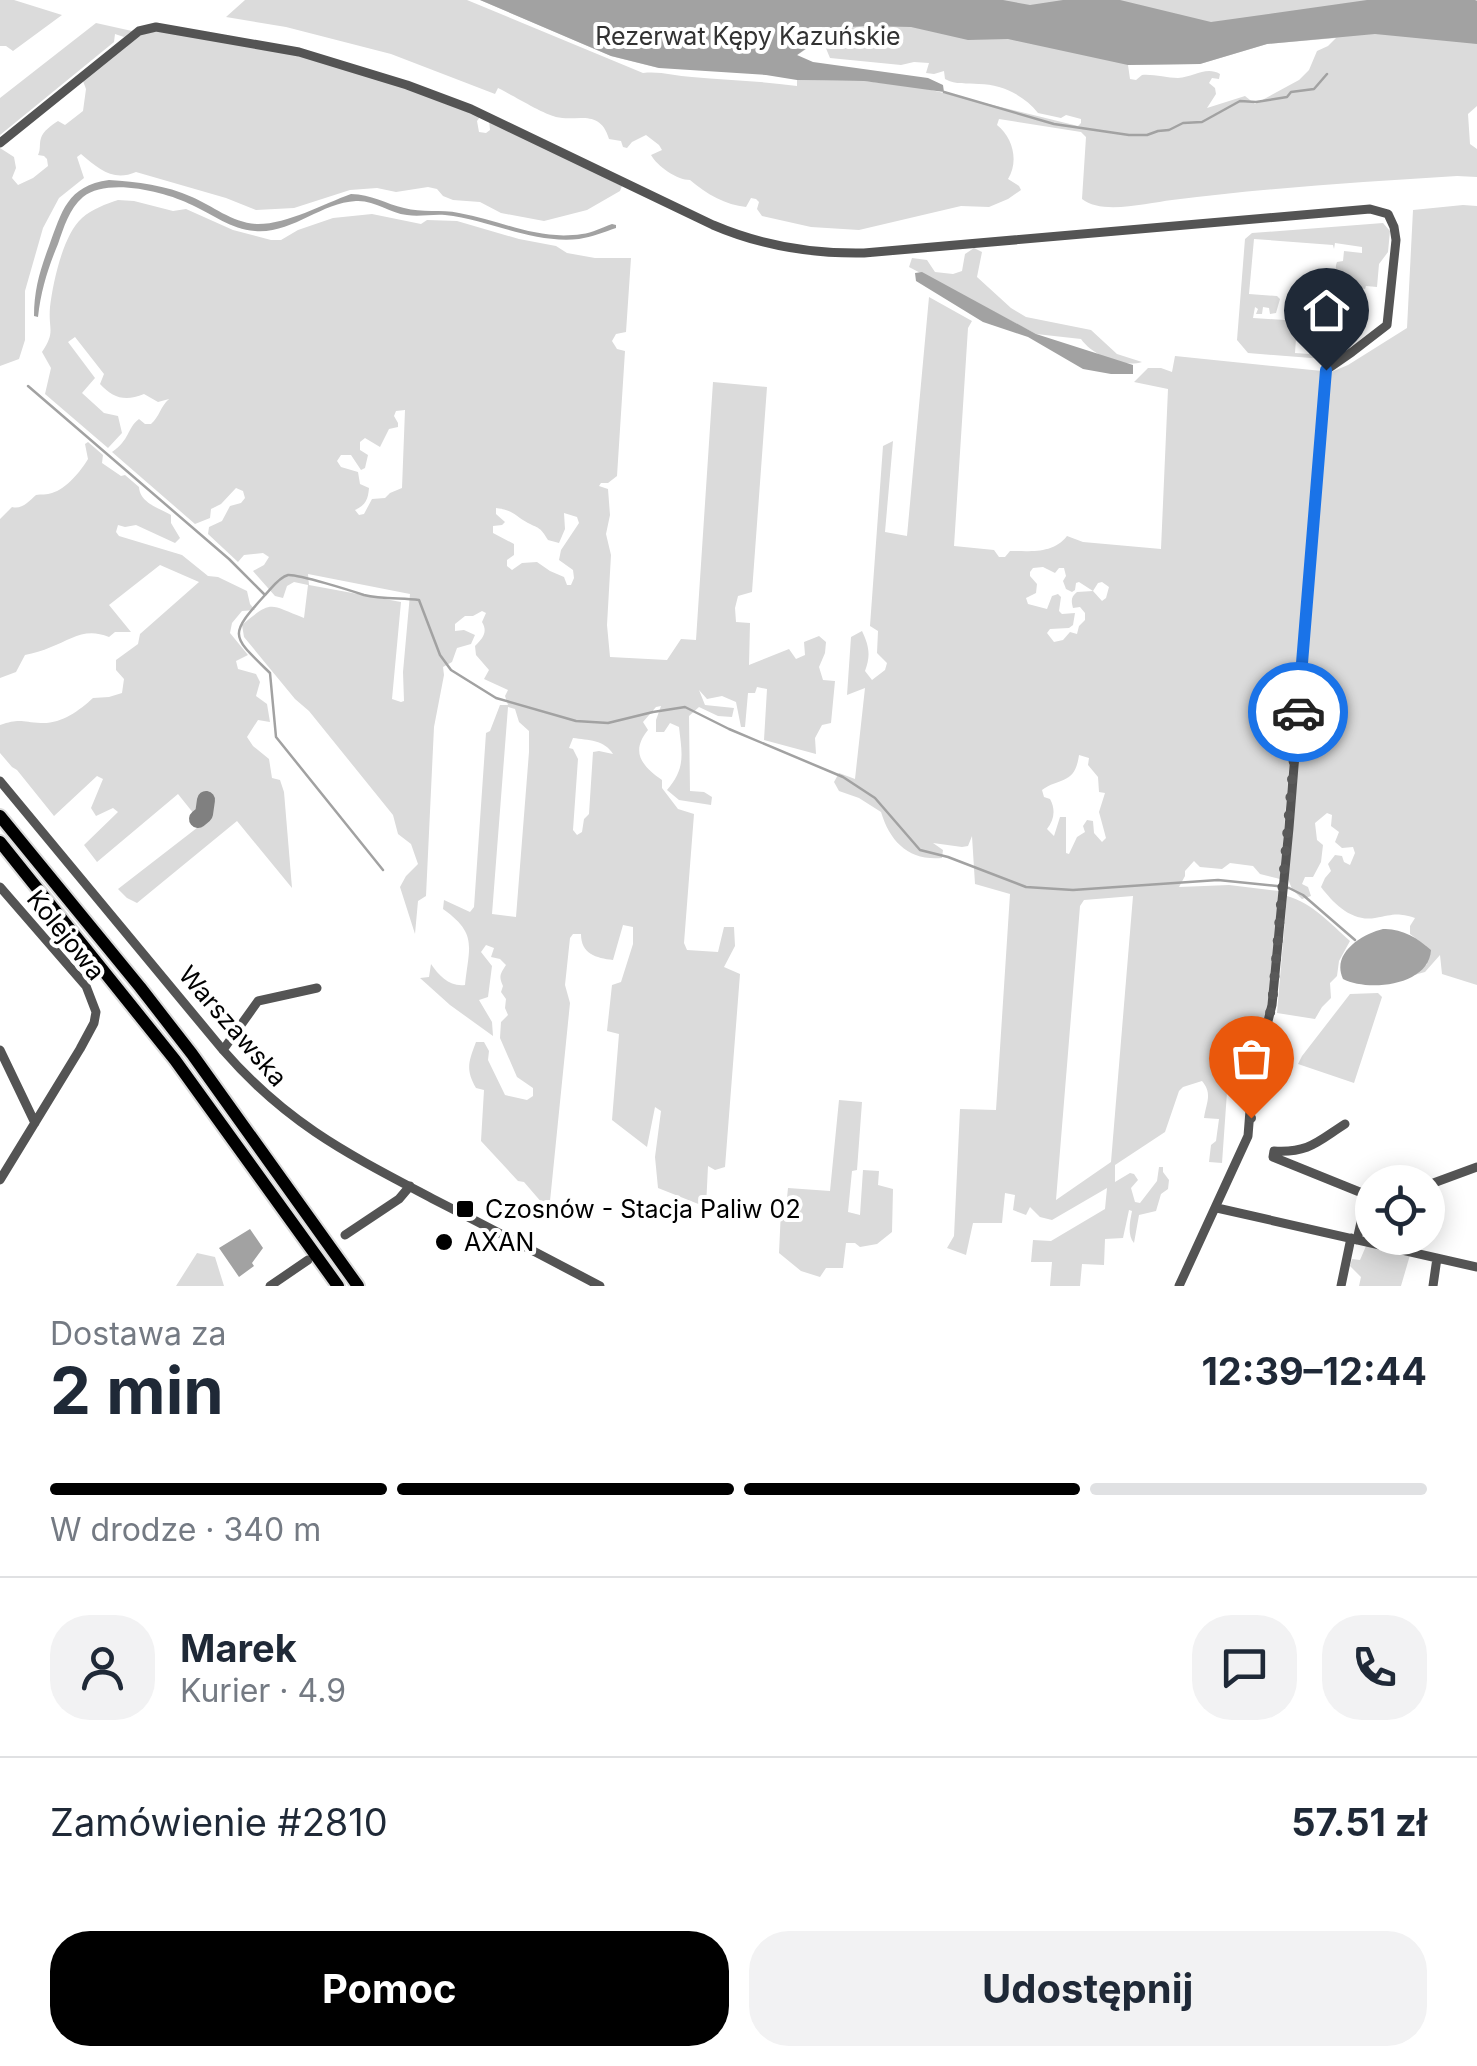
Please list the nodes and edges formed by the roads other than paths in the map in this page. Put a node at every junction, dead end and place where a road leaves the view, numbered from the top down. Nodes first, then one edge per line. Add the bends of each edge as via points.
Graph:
1 (0, 144) edge
2 (0, 781) edge
3 (0, 816) edge
4 (0, 842) edge
5 (0, 887) edge
6 (317, 988) dead end
7 (0, 1050) edge
8 (223, 1050) junction
9 (36, 1123) junction
10 (1345, 1124) dead end
11 (1477, 1167) edge
12 (1445, 1179) edge
13 (0, 1180) edge
14 (410, 1186) junction
15 (1355, 1189) edge
16 (1217, 1208) junction
17 (345, 1235) dead end
18 (1354, 1239) junction
19 (1437, 1258) junction
20 (308, 1260) dead end
21 (1477, 1267) edge
22 (270, 1286) edge
23 (338, 1286) edge
24 (358, 1286) edge
25 (600, 1286) edge
26 (1180, 1286) edge
27 (1341, 1286) edge
28 (1433, 1286) edge

1 - 16 street via 139,31 156,26 299,52 408,84 726,231 795,250 864,254 1370,209 1391,218 1396,240 1387,325 1326,370 1272,1005 1252,1085 1248,1136
2 - 8 street, Warszawska
3 - 24 highway via 192,1054
4 - 23 highway via 175,1060
5 - 9 street, Kolejowa via 86,986 96,1012
6 - 8 street via 258,1001
7 - 9 street
8 - 14 street, Warszawska via 302,1125
9 - 13 street
10 - 15 street via 1308,1147 1274,1151 1273,1157
11 - 12 street
14 - 17 street via 400,1200
14 - 25 street, Warszawska
16 - 18 street
16 - 26 street
18 - 19 street
18 - 27 street
19 - 21 street
19 - 28 street
20 - 22 street

